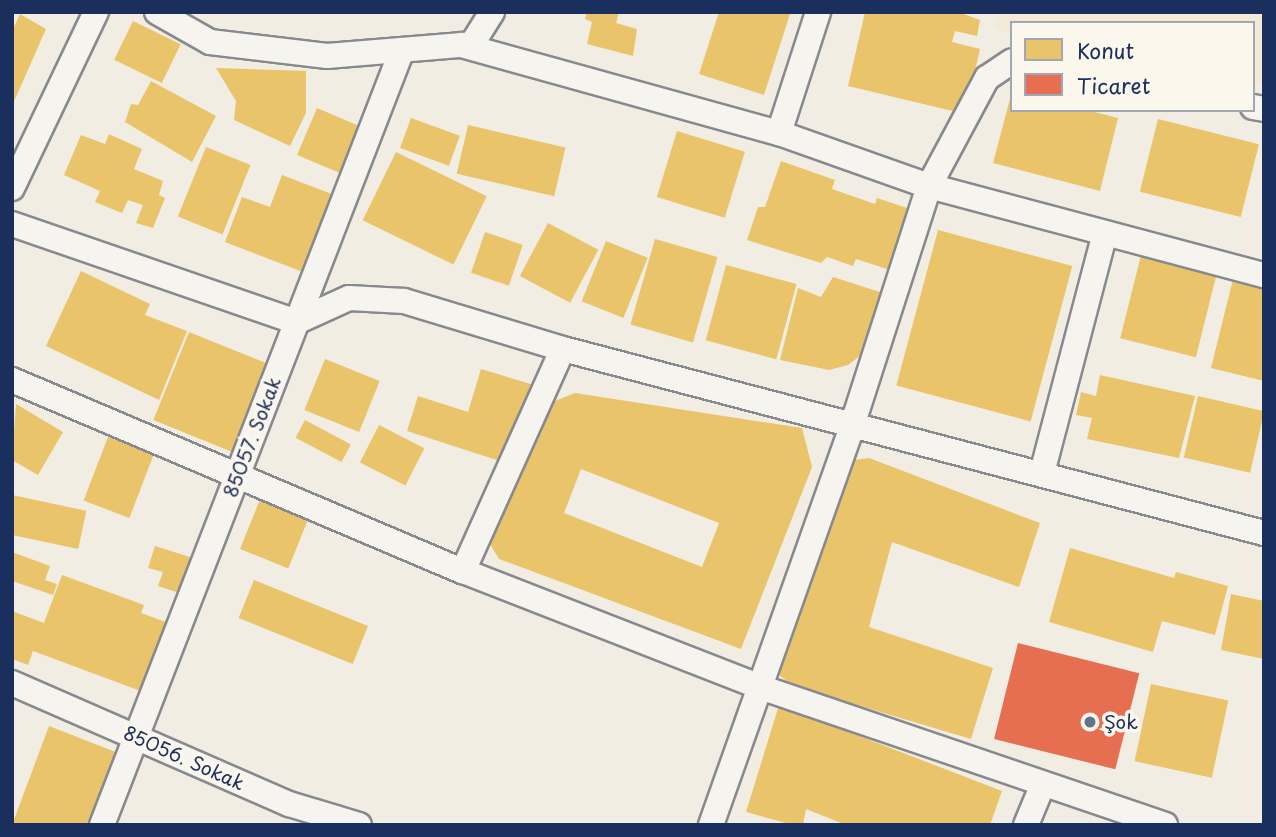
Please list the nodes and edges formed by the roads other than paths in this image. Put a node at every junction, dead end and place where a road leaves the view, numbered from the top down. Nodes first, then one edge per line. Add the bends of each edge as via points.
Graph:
1 (96, 12) edge
2 (158, 12) edge
3 (492, 12) edge
4 (818, 12) edge
5 (461, 45) junction
6 (402, 50) junction
7 (1010, 62) edge
8 (779, 133) junction
9 (929, 186) junction
10 (12, 188) edge
11 (12, 224) edge
12 (1105, 233) junction
13 (1264, 275) edge
14 (296, 322) junction
15 (564, 349) junction
16 (12, 380) edge
17 (853, 423) junction
18 (1042, 473) junction
19 (236, 477) junction
20 (1264, 533) edge
21 (463, 570) junction
22 (12, 683) edge
23 (760, 687) junction
24 (138, 737) junction
25 (1043, 784) junction
26 (286, 814) edge
27 (102, 825) edge
28 (359, 825) edge
29 (711, 825) edge
30 (1026, 825) edge
31 (1165, 825) edge

1 - 10 street
2 - 6 street via 210,42 327,56
3 - 5 street via 472,44
4 - 8 street
5 - 6 street
5 - 8 street
6 - 14 street, 85057. Sokak
7 - 9 street via 987,78
8 - 9 street
9 - 12 street
9 - 17 street
11 - 14 street
12 - 13 street
12 - 18 street
14 - 15 street via 349,298 404,301
14 - 19 street, 85057. Sokak
15 - 17 street
15 - 21 street
16 - 19 street
17 - 18 street
17 - 23 street
18 - 20 street
19 - 21 street
19 - 24 street, 85057. Sokak
21 - 23 street
22 - 24 street, 85056. Sokak
23 - 25 street
23 - 29 street
24 - 26 street, 85056. Sokak
24 - 27 street, 85057. Sokak
25 - 30 street
25 - 31 street
26 - 28 street, 85056. Sokak

